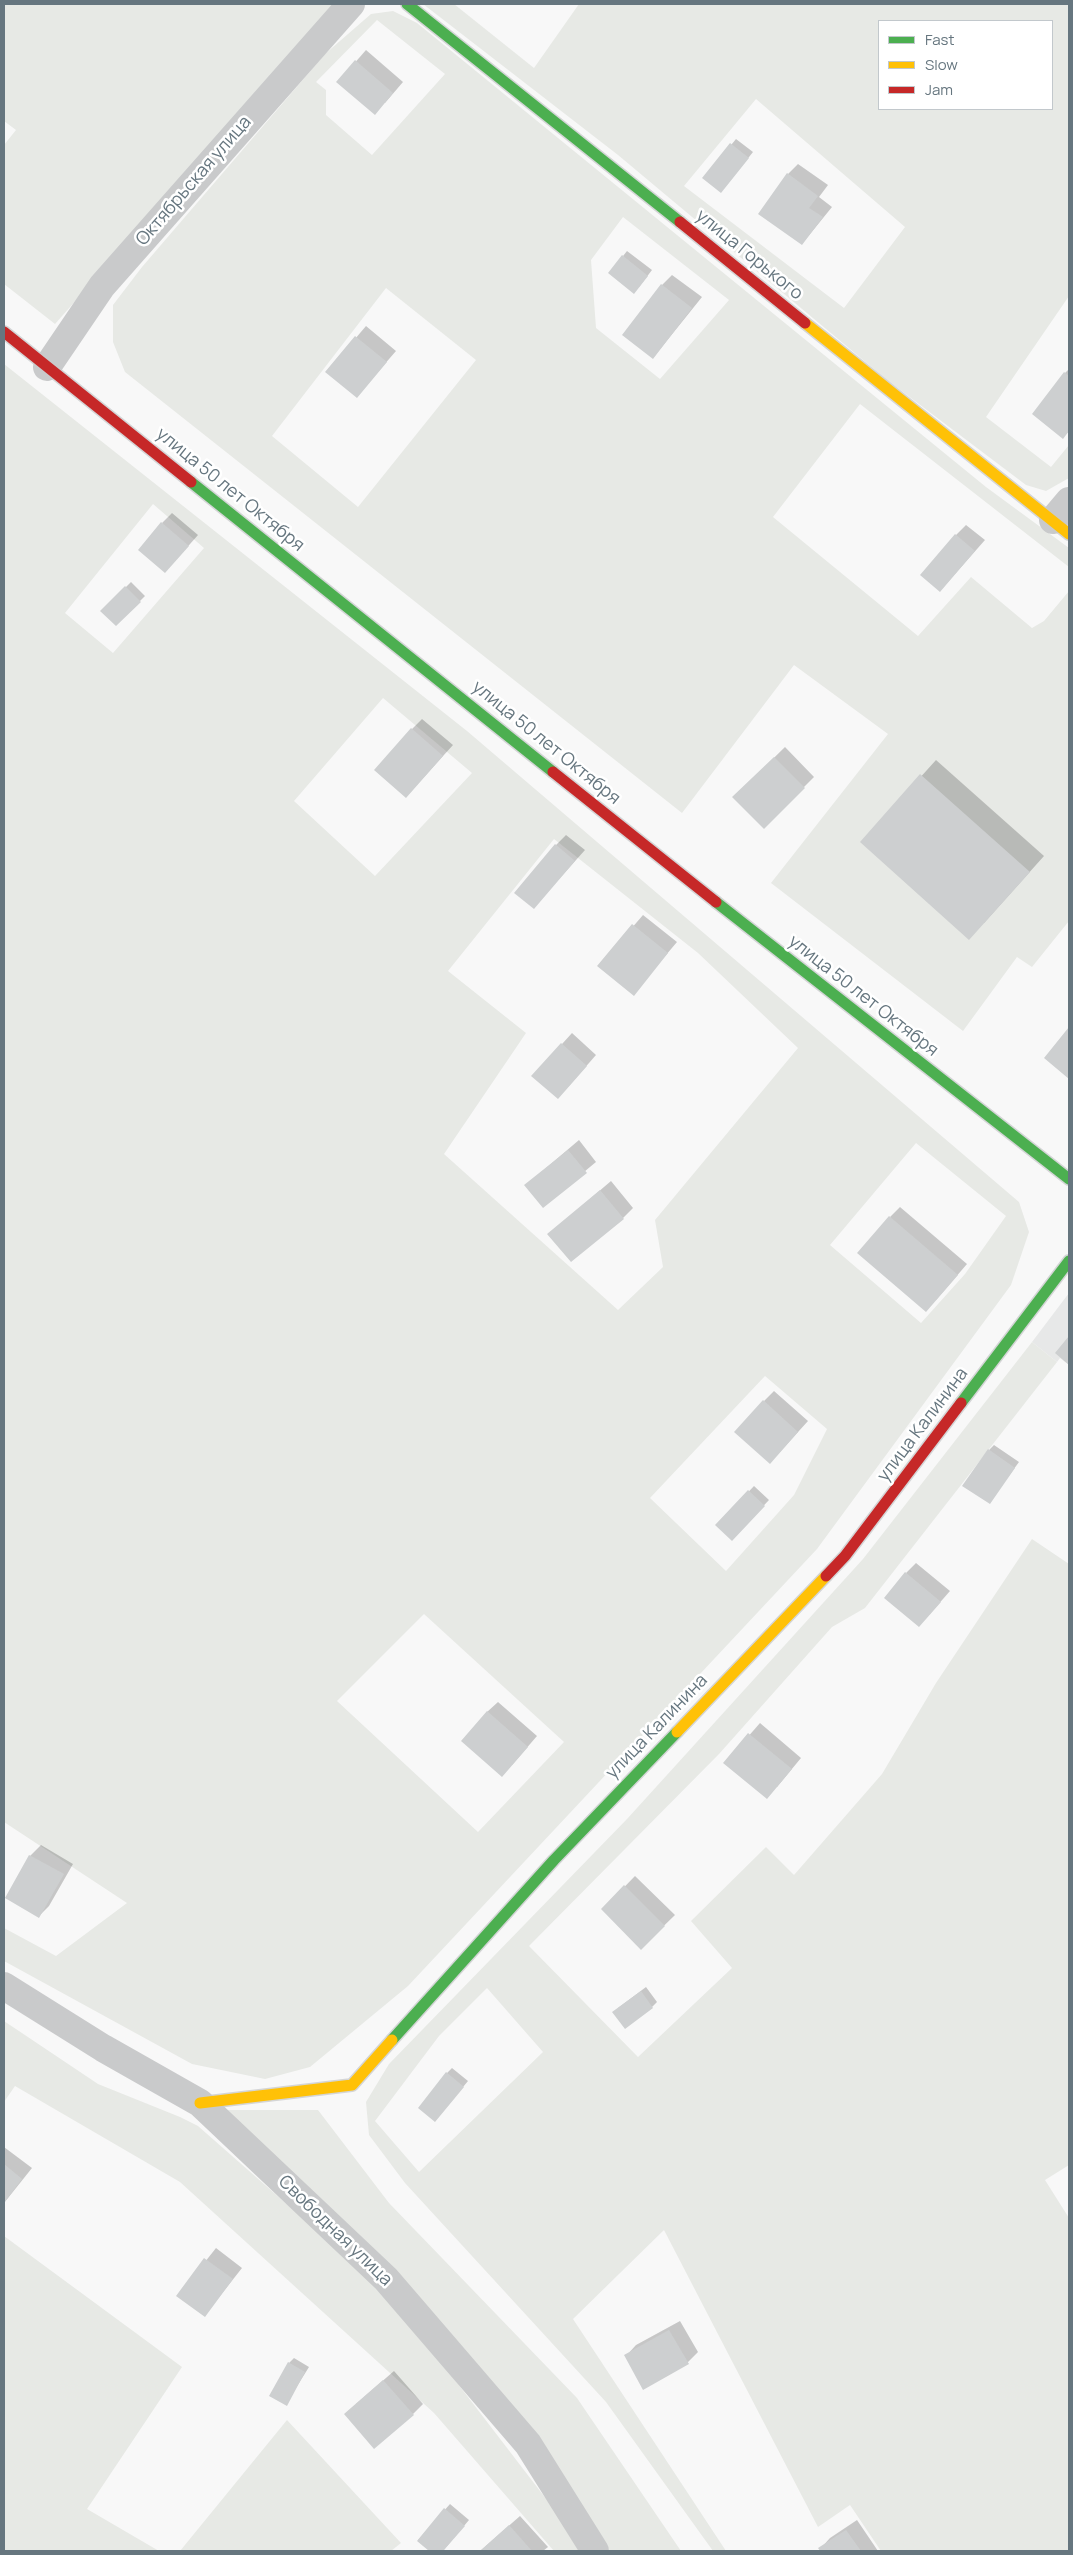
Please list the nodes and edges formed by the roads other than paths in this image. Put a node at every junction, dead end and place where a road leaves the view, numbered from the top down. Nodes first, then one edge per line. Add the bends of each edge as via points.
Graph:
1 (351, 4) edge
2 (407, 4) edge
3 (4, 332) edge
4 (47, 366) junction
5 (1064, 518) edge
6 (1069, 1179) edge
7 (1069, 1262) edge
8 (4, 1986) edge
9 (200, 2103) junction
10 (595, 2551) edge

1 - 4 street, Октябрьская улица via 102,286
2 - 5 street, улица Горького
3 - 4 street, улица 50 лет Октября
4 - 6 street, улица 50 лет Октября via 860,1017
7 - 9 street, улица Калинина via 845,1556 554,1860 352,2085
8 - 9 street, Свободная улица
9 - 10 street, Свободная улица via 386,2278 528,2444

